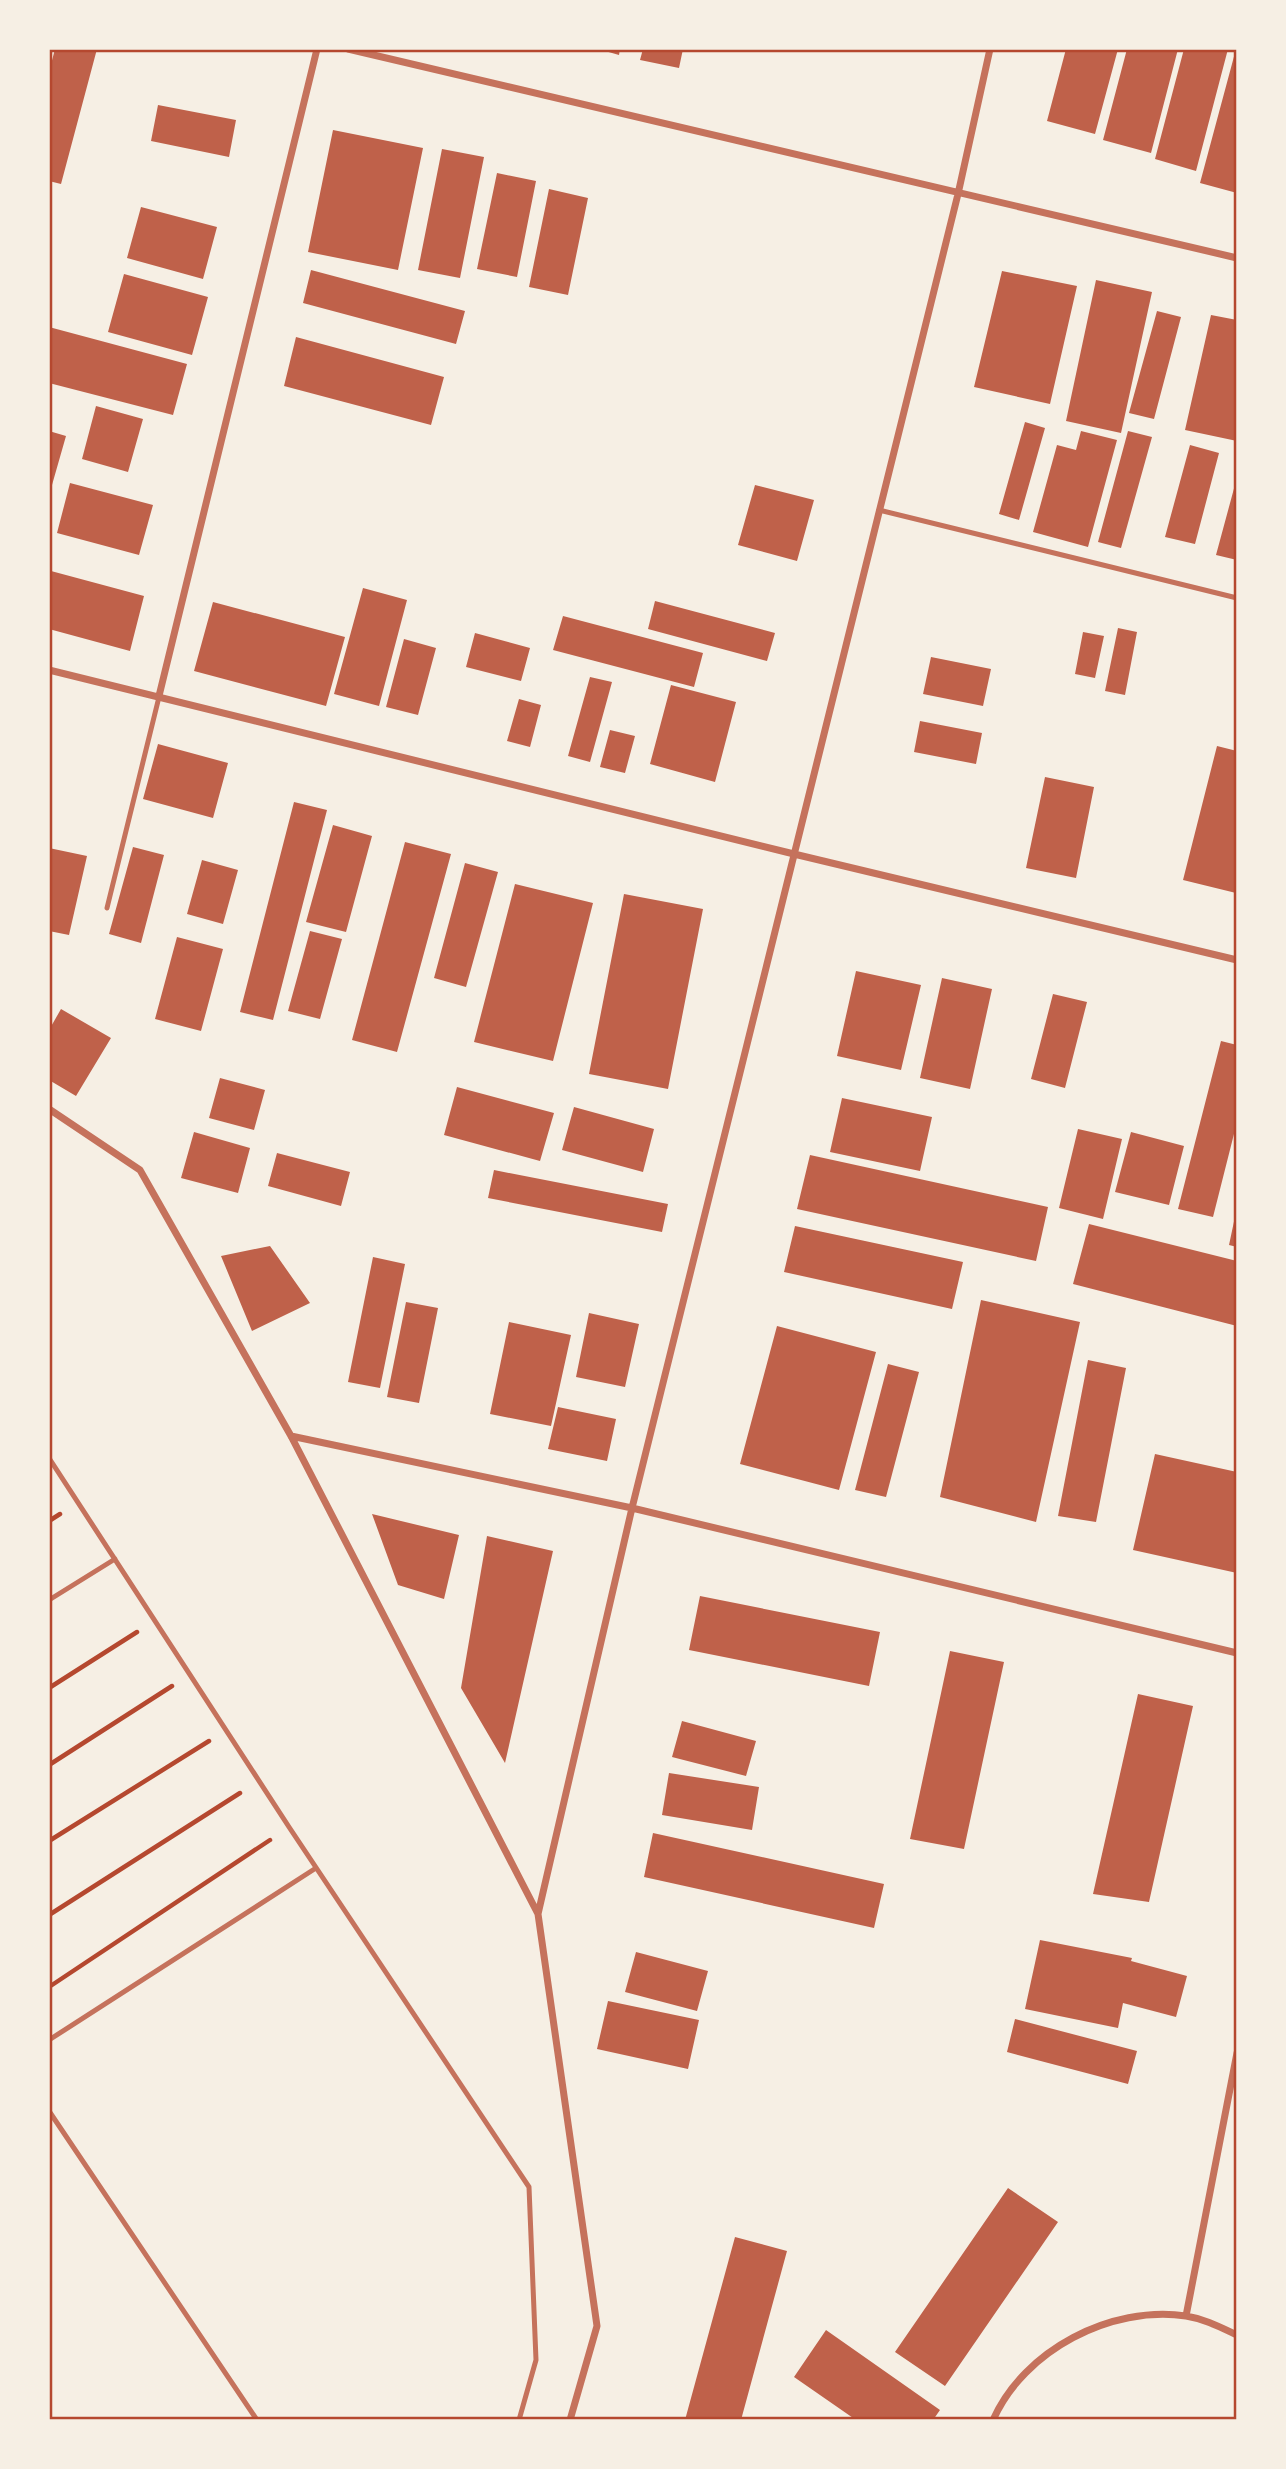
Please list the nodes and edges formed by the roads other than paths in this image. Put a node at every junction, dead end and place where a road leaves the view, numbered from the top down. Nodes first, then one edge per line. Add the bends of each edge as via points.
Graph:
1 (317, 49) edge
2 (348, 49) edge
3 (990, 49) edge
4 (957, 194) junction
5 (1237, 258) edge
6 (879, 510) junction
7 (1237, 598) edge
8 (49, 670) edge
9 (159, 696) junction
10 (794, 854) junction
11 (107, 908) dead end
12 (1237, 960) edge
13 (49, 1109) edge
14 (291, 1436) junction
15 (49, 1458) edge
16 (632, 1508) junction
17 (115, 1559) junction
18 (49, 1600) edge
19 (1237, 1653) edge
20 (316, 1868) junction
21 (538, 1914) junction
22 (49, 2040) edge
23 (1237, 2053) edge
24 (49, 2111) edge
25 (1186, 2316) junction
26 (1237, 2335) edge
27 (257, 2420) edge
28 (519, 2420) edge
29 (570, 2420) edge
30 (993, 2420) edge

1 - 9 street
2 - 4 street
3 - 4 street
4 - 5 street
4 - 6 street
6 - 7 lane
6 - 10 street
8 - 9 street
9 - 10 street
9 - 11 lane
10 - 12 street
10 - 16 street
13 - 14 street via 140,1170
14 - 16 street
14 - 21 street
15 - 17 lane
16 - 19 street
16 - 21 street
17 - 18 lane
17 - 20 lane
20 - 22 lane
20 - 28 lane via 529,2187 536,2360
21 - 29 street via 597,2326
23 - 25 street
24 - 27 lane
25 - 26 street
25 - 30 street via 1114,2321 1068,2339 1029,2368

